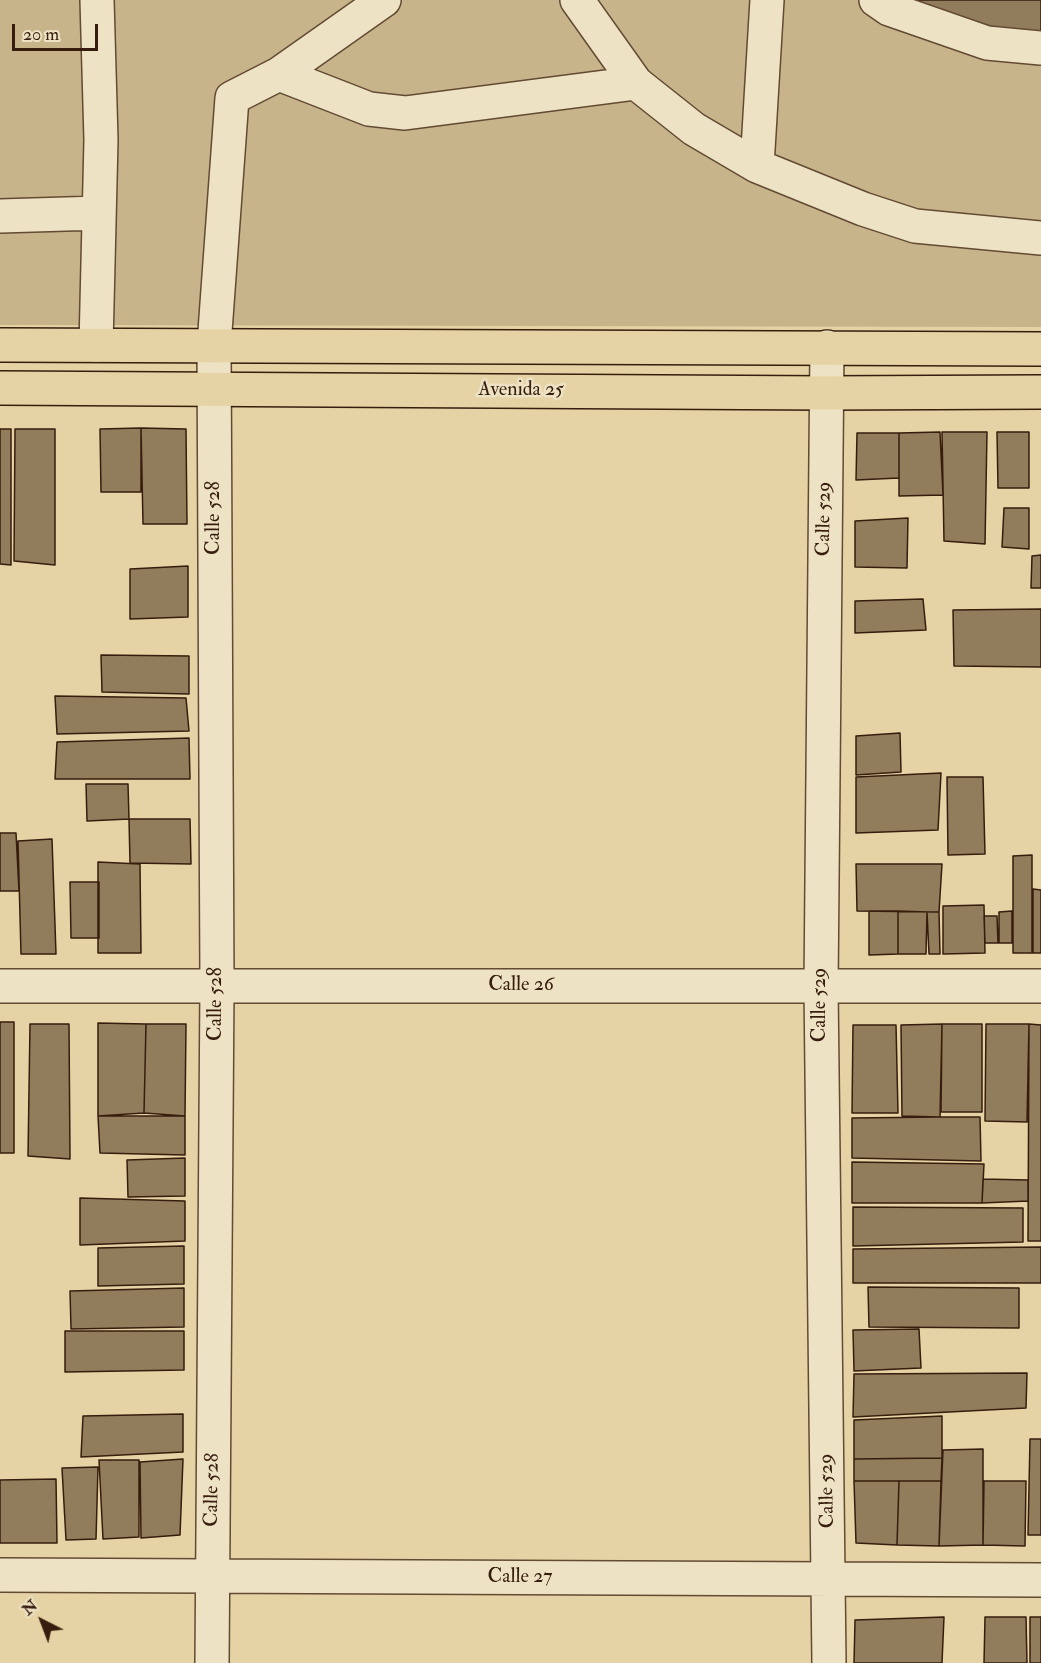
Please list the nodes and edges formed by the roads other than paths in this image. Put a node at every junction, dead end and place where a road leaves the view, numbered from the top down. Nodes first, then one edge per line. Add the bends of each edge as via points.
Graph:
1 (97, 0) edge
2 (384, 0) edge
3 (577, 0) edge
4 (767, 0) edge
5 (876, 0) edge
6 (1041, 48) edge
7 (279, 74) junction
8 (636, 83) junction
9 (757, 166) junction
10 (99, 213) junction
11 (0, 216) edge
12 (1041, 238) edge
13 (0, 345) edge
14 (96, 345) junction
15 (214, 345) junction
16 (827, 347) junction
17 (1041, 349) edge
18 (0, 388) edge
19 (214, 388) junction
20 (1041, 392) edge
21 (826, 393) junction
22 (0, 986) edge
23 (217, 986) junction
24 (1041, 986) edge
25 (821, 987) junction
26 (0, 1575) edge
27 (212, 1576) junction
28 (829, 1579) junction
29 (1041, 1580) edge
30 (212, 1663) edge
31 (829, 1663) edge

1 - 10 street
2 - 7 street
3 - 8 street
4 - 9 street
5 - 6 street via 889,9 987,43
7 - 8 street via 369,109 405,113
7 - 15 street, Calle 528 via 232,98
8 - 9 street via 694,129
9 - 12 street via 915,226
10 - 11 street
10 - 14 street
13 - 14 main road
14 - 15 main road
15 - 16 main road
15 - 19 street, Calle 528
16 - 17 main road
16 - 21 street, Calle 529
18 - 19 main road, Avenida 25
19 - 21 main road, Avenida 25
19 - 23 street, Calle 528
20 - 21 main road, Avenida 25
21 - 25 street, Calle 529
22 - 23 street, Calle 26
23 - 25 street, Calle 26
23 - 27 street, Calle 528
24 - 25 street, Calle 26
25 - 28 street, Calle 529
26 - 27 street, Calle 27
27 - 28 street, Calle 27
27 - 30 street, Calle 528
28 - 29 street, Calle 27
28 - 31 street, Calle 529

